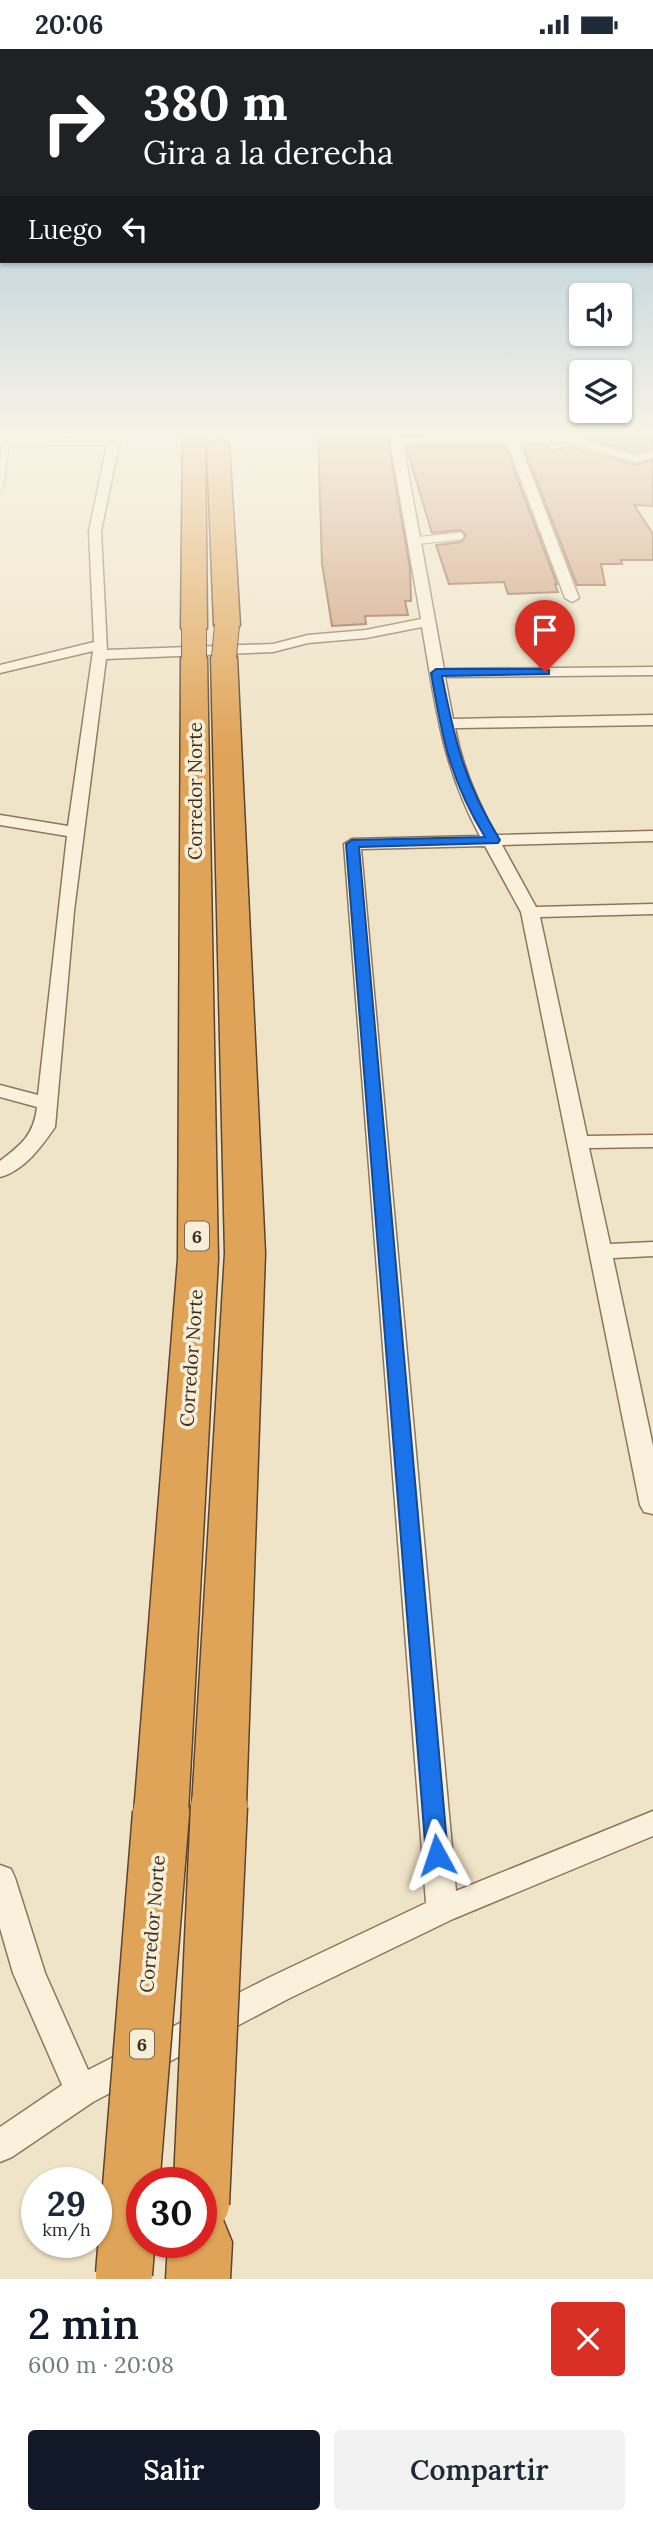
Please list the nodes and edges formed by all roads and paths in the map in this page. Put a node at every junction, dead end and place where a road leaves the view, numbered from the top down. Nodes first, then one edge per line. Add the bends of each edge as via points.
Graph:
1 (95, 539) edge
2 (202, 539) edge
3 (214, 539) edge
4 (432, 539) edge
5 (550, 539) edge
6 (414, 541) joint
7 (572, 598) dead end
8 (427, 622) junction
9 (210, 642) junction
10 (100, 650) junction
11 (0, 669) edge
12 (653, 671) edge
13 (436, 673) junction
14 (653, 720) edge
15 (446, 724) junction
16 (0, 820) edge
17 (76, 832) junction
18 (653, 836) edge
19 (493, 840) junction
20 (653, 909) edge
21 (530, 912) junction
22 (0, 1091) edge
23 (47, 1104) junction
24 (653, 1141) edge
25 (578, 1142) junction
26 (0, 1171) edge
27 (653, 1249) edge
28 (600, 1251) junction
29 (653, 1505) edge
30 (653, 1823) edge
31 (0, 1878) edge
32 (442, 1910) junction
33 (81, 2091) junction
34 (0, 2146) edge
35 (203, 2167) edge
36 (123, 2276) edge

1 - 10 street
2 - 9 highway, Corredor Norte / 6
3 - 9 highway, Corredor Norte / 6
4 - 6 lane
5 - 7 street
6 - 8 street
8 - 10 street via 273,648
8 - 13 street
9 - 35 highway, Corredor Norte / 6, bridge via 245,1253
9 - 36 highway, Corredor Norte / 6, bridge via 198,1259 161,1813
10 - 11 street
10 - 17 street
12 - 13 street
13 - 15 street
14 - 15 street
15 - 19 street via 450,750 469,801
16 - 17 street
17 - 23 street
18 - 19 street
19 - 21 street
19 - 32 street via 352,844
20 - 21 street
21 - 25 street
22 - 23 street
23 - 26 street via 45,1127 31,1147
24 - 25 street
25 - 28 street
27 - 28 street
28 - 29 street
30 - 32 street
31 - 33 street via 29,1973
32 - 33 street
33 - 34 street

